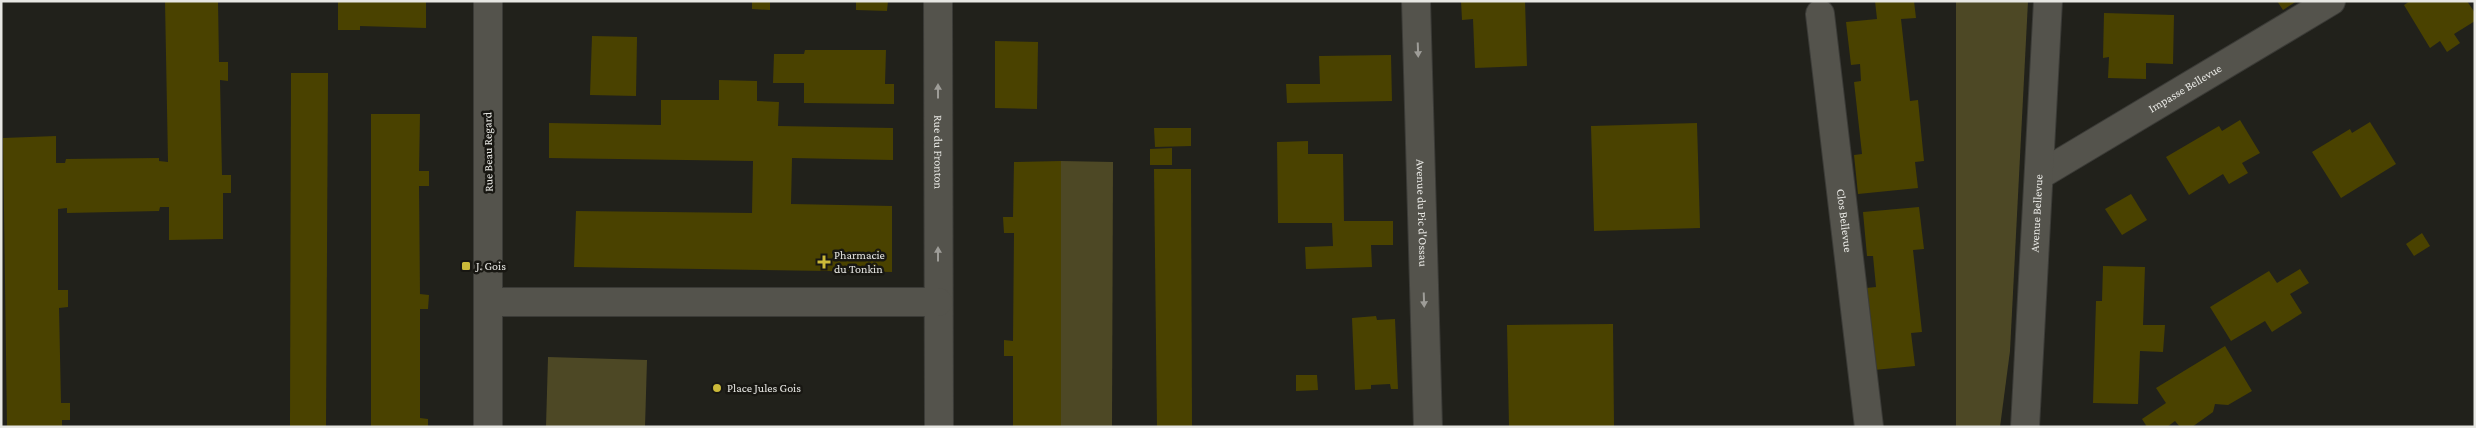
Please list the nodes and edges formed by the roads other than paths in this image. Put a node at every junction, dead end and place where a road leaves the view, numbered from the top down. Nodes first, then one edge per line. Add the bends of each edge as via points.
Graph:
1 (488, 1) edge
2 (938, 1) edge
3 (1416, 1) edge
4 (2048, 1) edge
5 (2330, 1) edge
6 (1820, 14) dead end
7 (2040, 175) junction
8 (489, 302) junction
9 (938, 302) junction
10 (488, 427) edge
11 (939, 427) edge
12 (1428, 427) edge
13 (1869, 427) edge
14 (2025, 427) edge

1 - 8 street, Rue Beau Regard
9 -> 2 street, Rue du Fronton
3 -> 12 street, Avenue du Pic d'Ossau
4 - 7 street, Avenue Bellevue
5 - 7 street, Impasse Bellevue
6 - 13 street, Clos Bellevue
7 - 14 street, Avenue Bellevue
8 - 9 street
8 - 10 street
9 - 11 street

